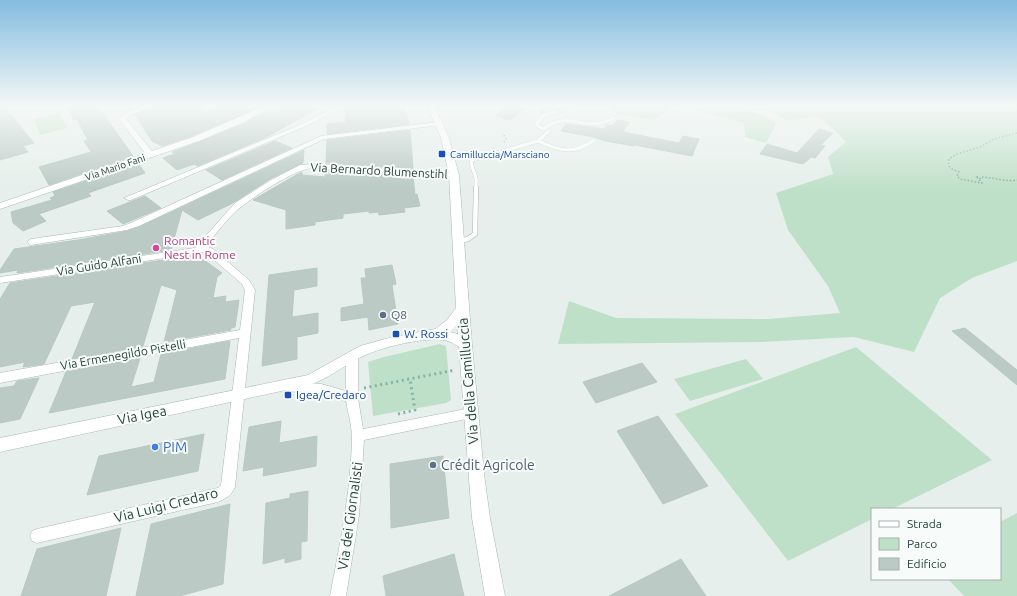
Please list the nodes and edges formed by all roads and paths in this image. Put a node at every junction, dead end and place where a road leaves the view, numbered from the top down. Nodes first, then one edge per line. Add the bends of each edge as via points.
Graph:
1 (133, 133) edge
2 (211, 133) edge
3 (285, 133) edge
4 (356, 133) edge
5 (442, 133) edge
6 (547, 133) edge
7 (1017, 133) edge
8 (504, 135) dead end
9 (594, 140) dead end
10 (504, 141) dead end
11 (538, 141) junction
12 (151, 155) junction
13 (454, 175) junction
14 (1017, 180) edge
15 (128, 198) dead end
16 (0, 206) edge
17 (458, 241) junction
18 (31, 242) dead end
19 (198, 250) junction
20 (0, 280) edge
21 (463, 308) junction
22 (246, 333) junction
23 (434, 335) junction
24 (465, 345) junction
25 (352, 356) junction
26 (467, 368) junction
27 (0, 378) edge
28 (410, 379) junction
29 (284, 386) junction
30 (352, 394) junction
31 (238, 396) junction
32 (471, 413) junction
33 (391, 416) dead end
34 (358, 436) junction
35 (0, 445) edge
36 (37, 536) dead end
37 (338, 596) edge
38 (496, 596) edge

1 - 12 street
2 - 12 main road, Via Mario Fani
3 - 15 street
4 - 18 street via 327,136 136,224
5 - 13 main road, Via della Camilluccia via 450,154
6 - 11 lane
7 - 14 path via 957,154 949,159 948,164 950,168 959,172 957,176 960,179 982,183 976,176 981,179 983,177
8 - 10 path
9 - 11 lane via 582,148 564,151
11 - 17 lane via 472,160 476,178 476,230 468,239
12 - 16 main road, Via Mario Fani
13 - 17 main road, Via della Camilluccia
13 - 19 street, Via Bernardo Blumenstihl via 303,167 238,205
17 - 21 main road, Via della Camilluccia
19 - 20 street, Via Guido Alfani
19 - 22 street via 210,251 249,286
21 - 23 main road, Via della Camilluccia via 449,326
21 - 24 main road, Via della Camilluccia
22 - 27 street, Via Ermenegildo Pistelli
22 - 31 street
23 - 24 main road via 450,336
23 - 25 main road, Via Igea via 373,347
24 - 26 main road, Via della Camilluccia
25 - 29 main road, Via Igea via 319,377
25 - 30 street, Via dei Giornalisti
26 - 28 path
26 - 32 main road, Via della Camilluccia
28 - 30 path
28 - 33 path via 415,410
29 - 30 street, Via Igea
29 - 31 main road, Via Igea
30 - 34 street, Via dei Giornalisti
31 - 35 main road, Via Igea
31 - 36 street, Via Luigi Credaro via 228,485 223,493
32 - 34 street
32 - 38 main road, Via della Camilluccia via 481,518
34 - 37 street, Via dei Giornalisti via 351,519

